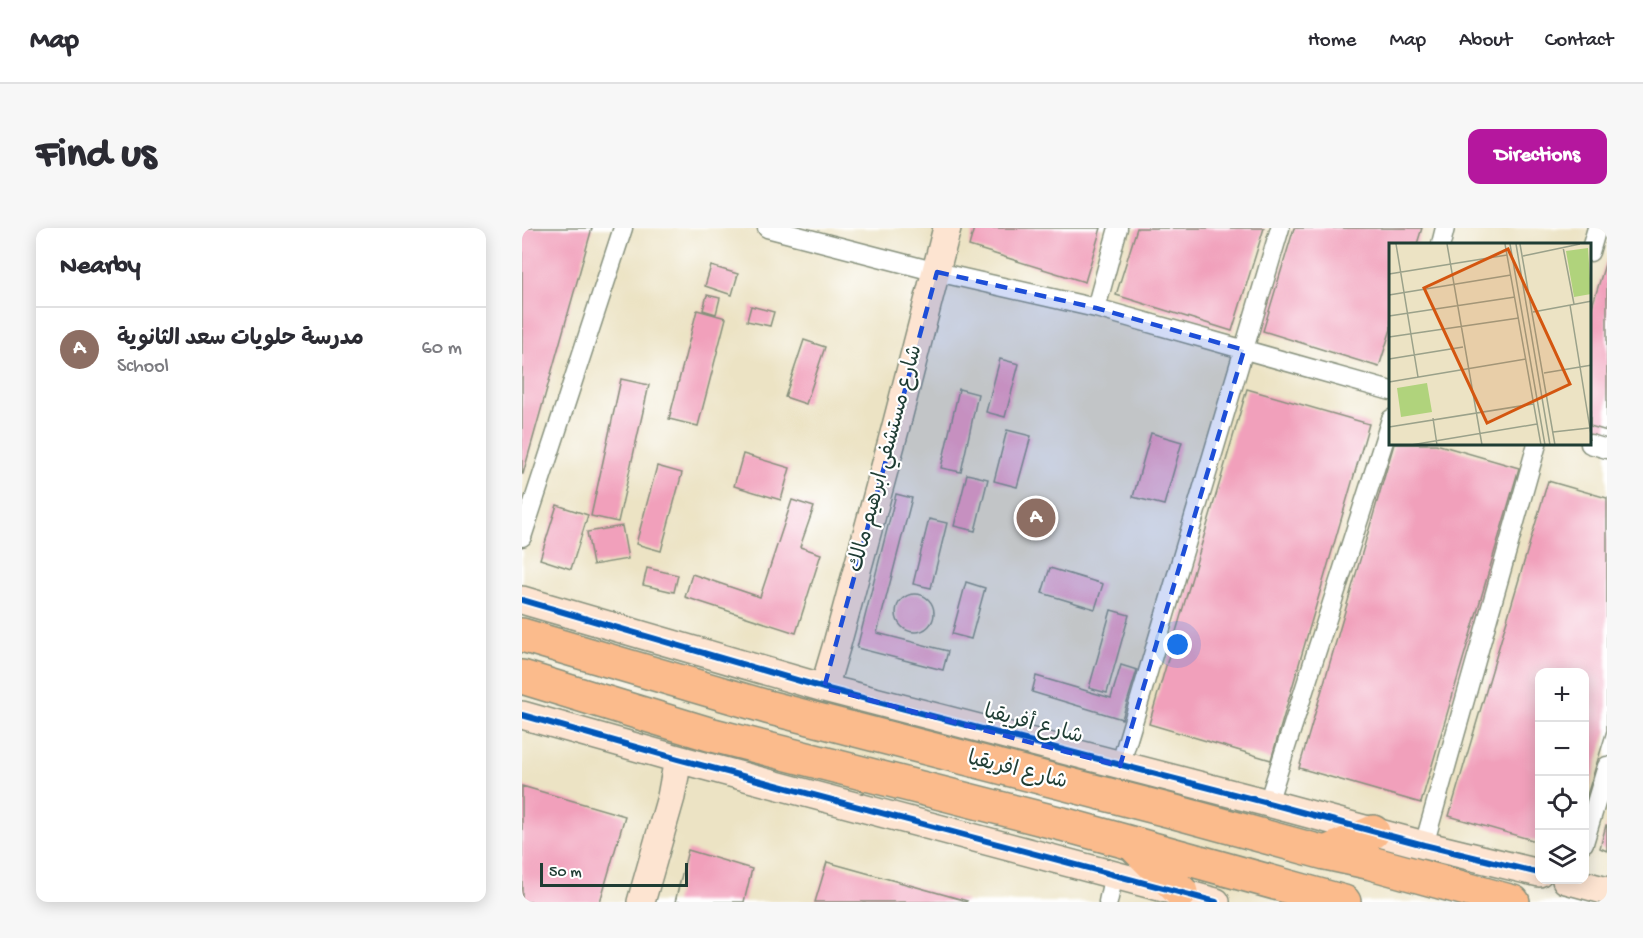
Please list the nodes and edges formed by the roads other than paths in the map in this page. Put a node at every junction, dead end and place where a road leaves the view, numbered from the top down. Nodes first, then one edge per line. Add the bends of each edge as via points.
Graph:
1 (623, 228) edge
2 (767, 228) edge
3 (947, 228) edge
4 (1118, 228) edge
5 (1280, 228) edge
6 (1445, 228) edge
7 (1597, 228) edge
8 (1441, 243) edge
9 (1592, 245) edge
10 (937, 272) junction
11 (1096, 308) junction
12 (1244, 350) junction
13 (1389, 390) edge
14 (1389, 425) edge
15 (1592, 445) edge
16 (1536, 446) edge
17 (1607, 449) edge
18 (522, 537) edge
19 (522, 600) edge
20 (530, 637) edge
21 (610, 662) junction
22 (525, 678) edge
23 (824, 688) junction
24 (600, 699) junction
25 (522, 715) edge
26 (678, 759) junction
27 (1120, 766) junction
28 (1607, 766) edge
29 (1268, 803) junction
30 (1588, 830) edge
31 (1373, 832) junction
32 (1134, 845) junction
33 (1424, 845) junction
34 (1324, 853) junction
35 (1535, 872) edge
36 (1114, 874) junction
37 (1584, 884) edge
38 (1607, 891) edge
39 (1181, 892) junction
40 (641, 902) edge
41 (1108, 902) edge
42 (1216, 902) edge
43 (1344, 902) edge
44 (1514, 902) edge

1 - 18 street
2 - 10 street
3 - 10 street, شارع مستشفي ابرهيم مالك
4 - 11 street
5 - 12 street
6 - 8 street
7 - 9 street
10 - 11 street
10 - 23 street, شارع مستشفي ابرهيم مالك
11 - 12 street
12 - 13 street
12 - 27 street
14 - 29 street
15 - 17 street
16 - 33 street
19 - 23 street, شارع أفريقيا
20 - 21 highway, شارع افريقيا
20 - 22 highway
21 - 24 highway via 598,679
21 - 34 highway, شارع افريقيا
22 - 24 highway, شارع افريقيا
23 - 27 street, شارع أفريقيا
24 - 32 highway, شارع افريقيا via 710,734
25 - 26 street
26 - 36 street
26 - 40 street
27 - 29 street, شارع أفريقيا
28 - 30 street
29 - 31 street, شارع أفريقيا
31 - 33 street, شارع أفريقيا
31 - 34 highway
32 - 39 highway
32 - 43 highway, شارع افريقيا
33 - 35 street, شارع أفريقيا
34 - 44 highway, شارع افريقيا
36 - 39 street
36 - 41 street
37 - 38 street
39 - 42 street

